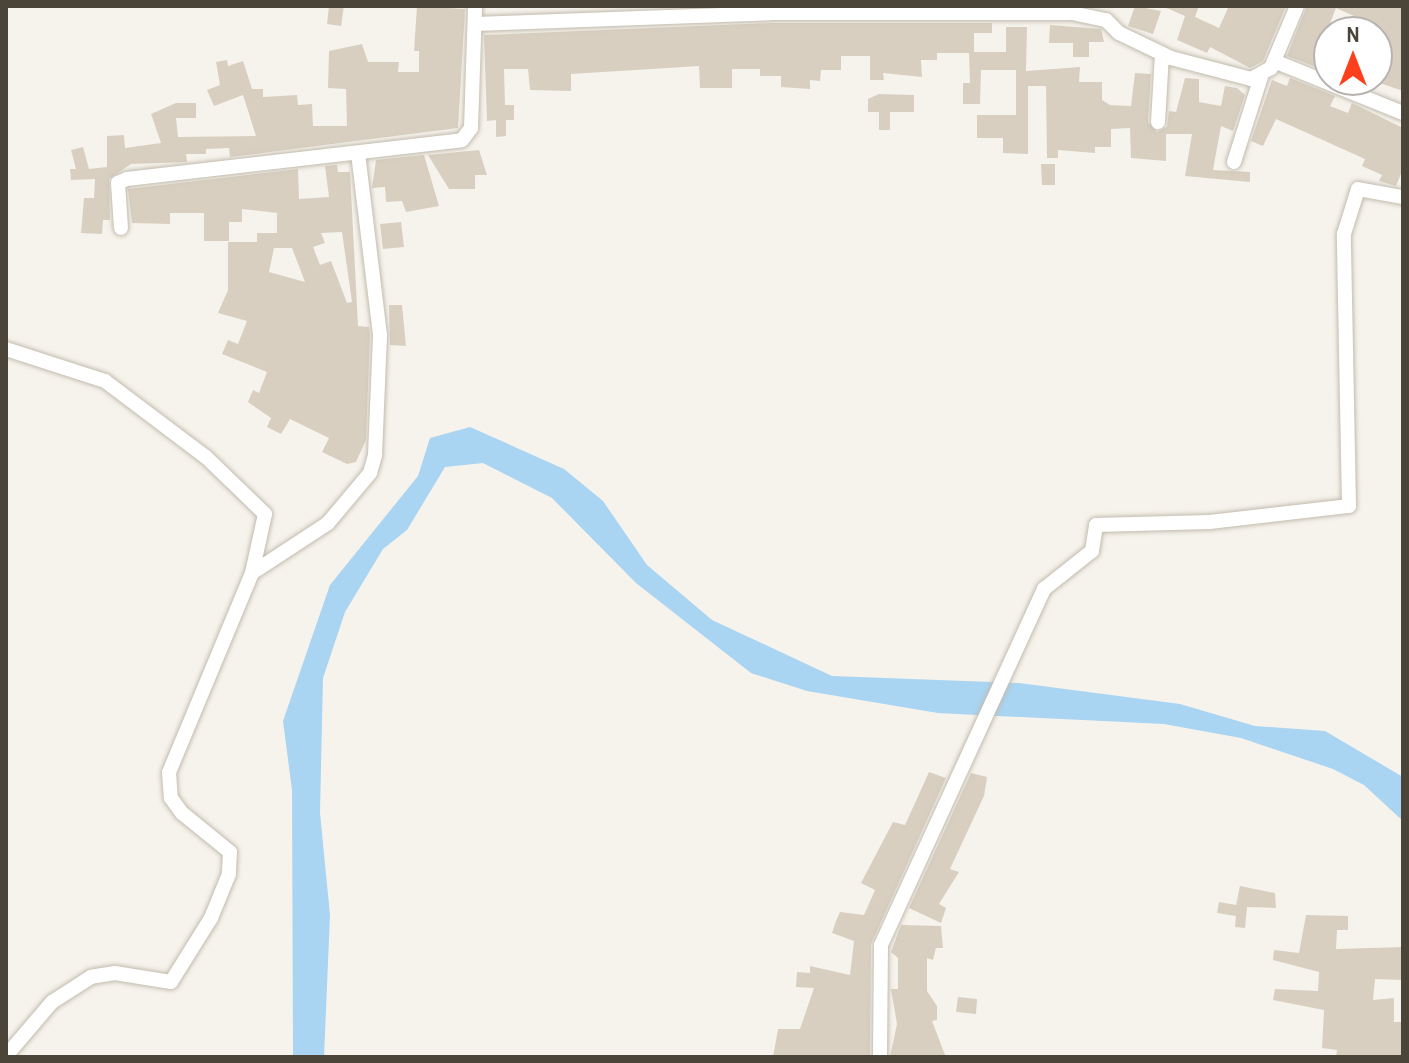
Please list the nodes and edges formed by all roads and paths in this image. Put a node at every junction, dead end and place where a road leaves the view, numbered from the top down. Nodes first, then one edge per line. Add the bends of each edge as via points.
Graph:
1 (475, 6) edge
2 (1297, 6) edge
3 (912, 10) edge
4 (475, 24) junction
5 (1162, 54) junction
6 (1274, 61) junction
7 (1261, 77) junction
8 (1403, 113) edge
9 (1158, 122) dead end
10 (358, 154) junction
11 (1234, 162) dead end
12 (1403, 197) edge
13 (121, 228) dead end
14 (6, 349) edge
15 (252, 573) junction
16 (6, 1056) edge
17 (880, 1057) edge

1 - 4 street
2 - 6 street
3 - 4 street
3 - 5 street via 1089,15
4 - 10 street via 467,138 441,146
5 - 7 street
5 - 9 street
6 - 7 street
6 - 8 street
7 - 11 street
10 - 13 street via 127,179 118,183
10 - 15 street via 380,335 375,455 370,473 328,523
12 - 17 street via 1358,189 1344,234 1349,506 1210,522 1099,523 1092,551 1048,582 881,945
14 - 15 street via 105,381 248,494 265,514
15 - 16 street via 169,772 171,798 182,813 230,852 229,874 211,918 171,982 115,973 91,977 52,1002

